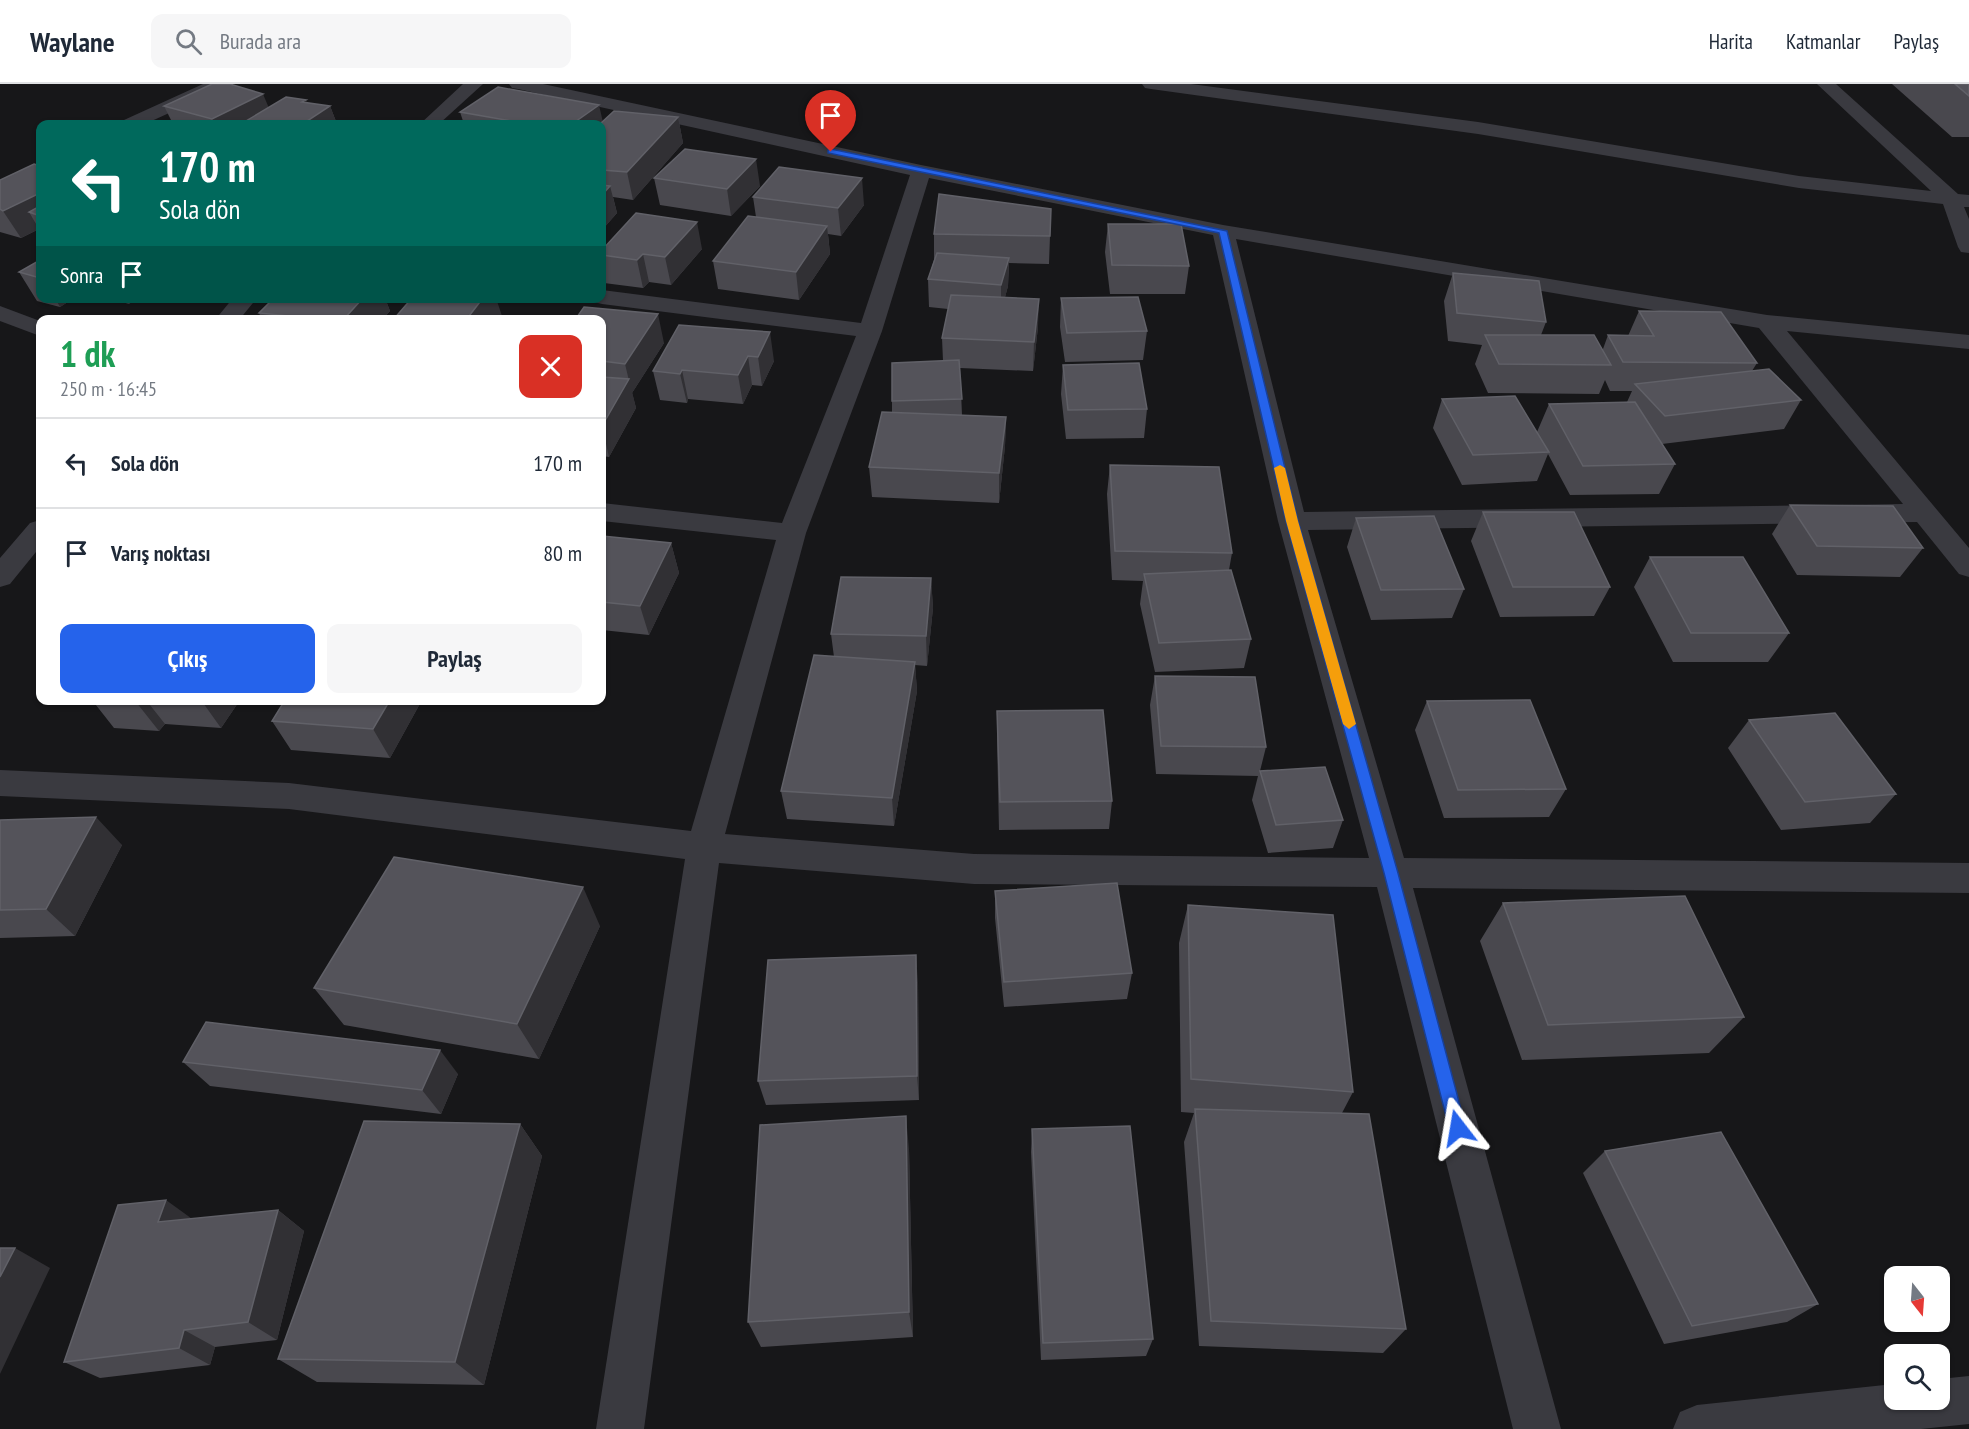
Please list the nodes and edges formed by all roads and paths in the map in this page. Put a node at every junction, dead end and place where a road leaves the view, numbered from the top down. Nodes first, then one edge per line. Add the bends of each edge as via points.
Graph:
1 (218, 84) edge
2 (474, 84) edge
3 (518, 84) edge
4 (1151, 84) edge
5 (1826, 84) edge
6 (140, 120) edge
7 (434, 120) edge
8 (921, 171) junction
9 (1960, 200) edge
10 (1223, 231) junction
11 (1969, 247) edge
12 (606, 298) edge
13 (241, 303) edge
14 (0, 313) edge
15 (231, 315) edge
16 (1767, 322) junction
17 (36, 326) edge
18 (870, 331) junction
19 (1969, 342) edge
20 (606, 512) edge
21 (1922, 513) junction
22 (1292, 521) junction
23 (792, 533) junction
24 (36, 534) edge
25 (1969, 567) edge
26 (0, 577) edge
27 (0, 783) edge
28 (704, 847) junction
29 (1391, 873) junction
30 (1969, 879) edge
31 (1969, 1400) edge
32 (620, 1429) edge
33 (1536, 1429) edge
34 (1697, 1429) edge

1 - 6 street
2 - 7 street
3 - 8 street
4 - 9 street via 1478,128 1799,182
5 - 9 street
8 - 10 street
8 - 18 street
9 - 11 street
10 - 16 street
10 - 22 street
12 - 18 street
13 - 15 street
14 - 17 street
16 - 19 street
16 - 21 street
18 - 23 street
20 - 23 street
21 - 22 street
21 - 25 street
22 - 29 street
23 - 28 street
24 - 26 street
27 - 28 street via 289,796
28 - 29 street via 974,869
28 - 32 street
29 - 30 street
29 - 33 street
31 - 34 street

